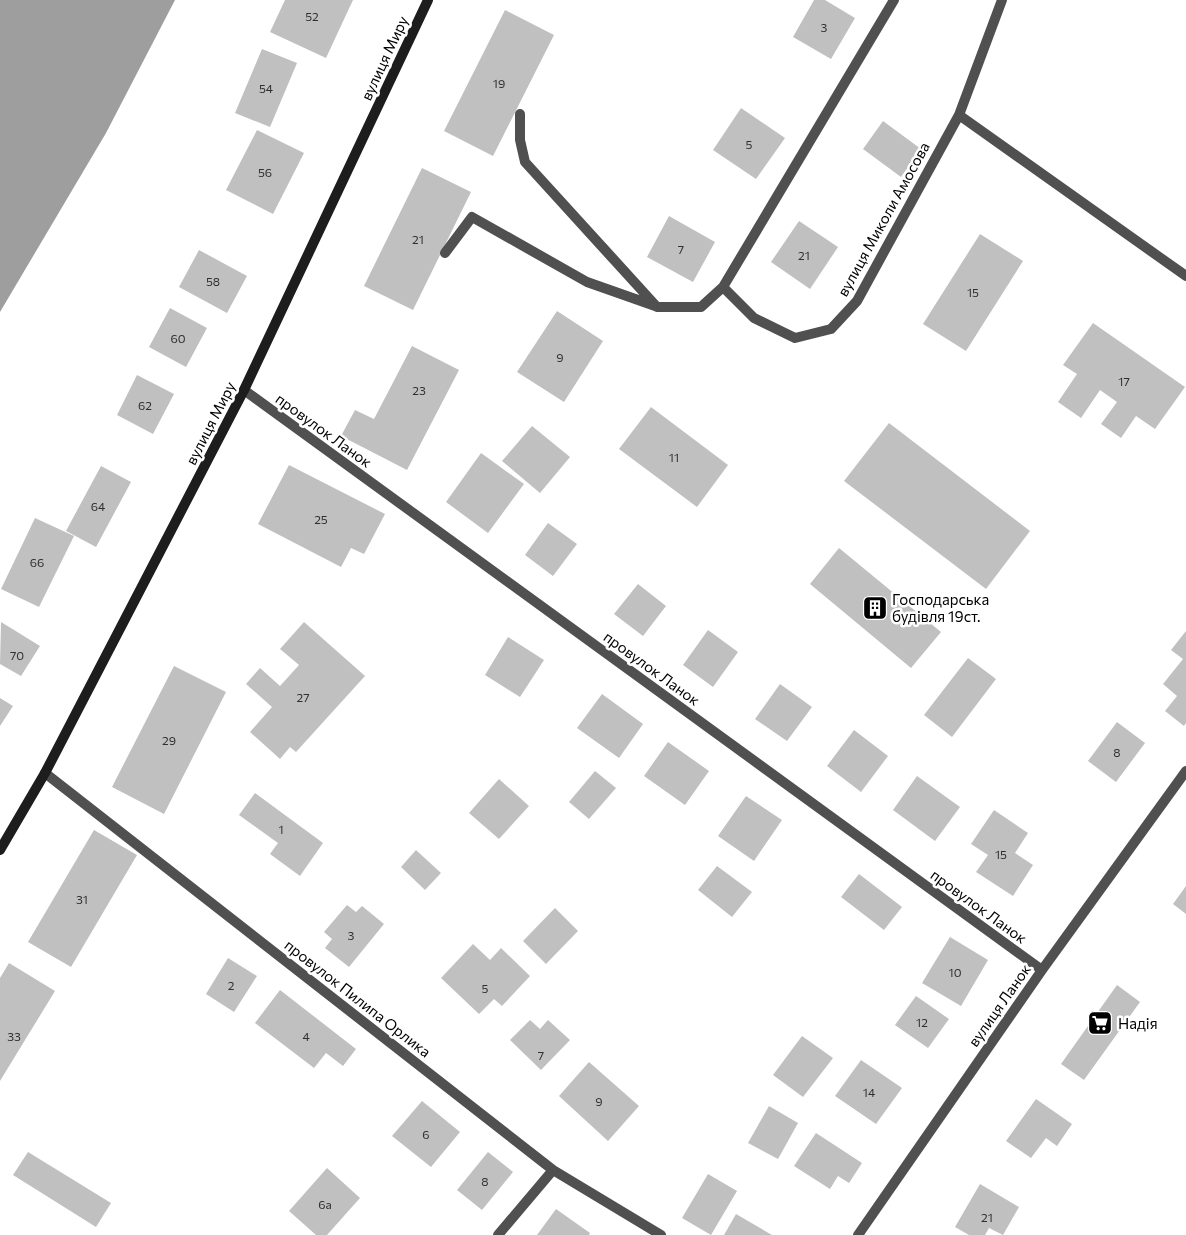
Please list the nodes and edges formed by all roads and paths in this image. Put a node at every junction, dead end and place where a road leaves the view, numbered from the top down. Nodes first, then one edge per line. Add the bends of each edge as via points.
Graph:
1 (428, 0) edge
2 (894, 0) edge
3 (1002, 0) edge
4 (520, 114) dead end
5 (959, 115) junction
6 (445, 253) dead end
7 (1186, 276) edge
8 (724, 287) junction
9 (658, 307) junction
10 (244, 390) junction
11 (1186, 771) edge
12 (46, 772) junction
13 (0, 850) edge
14 (1042, 970) junction
15 (553, 1170) junction
16 (498, 1235) edge
17 (662, 1235) edge
18 (858, 1235) edge

1 - 10 main road, вулиця Миру
2 - 8 street
3 - 5 street, вулиця Миколи Амосова
4 - 9 street via 524,162
5 - 7 street
5 - 8 street, вулиця Миколи Амосова via 857,301 832,329 795,338 754,318
6 - 9 street via 472,217 587,282
8 - 9 street via 701,307
10 - 12 main road, вулиця Миру
10 - 14 street, провулок Ланок
11 - 14 street, вулиця Ланок
12 - 13 main road, вулиця Миру
12 - 15 street, провулок Пилипа Орлика
14 - 18 street, вулиця Ланок
15 - 16 street
15 - 17 street, провулок Пилипа Орлика

